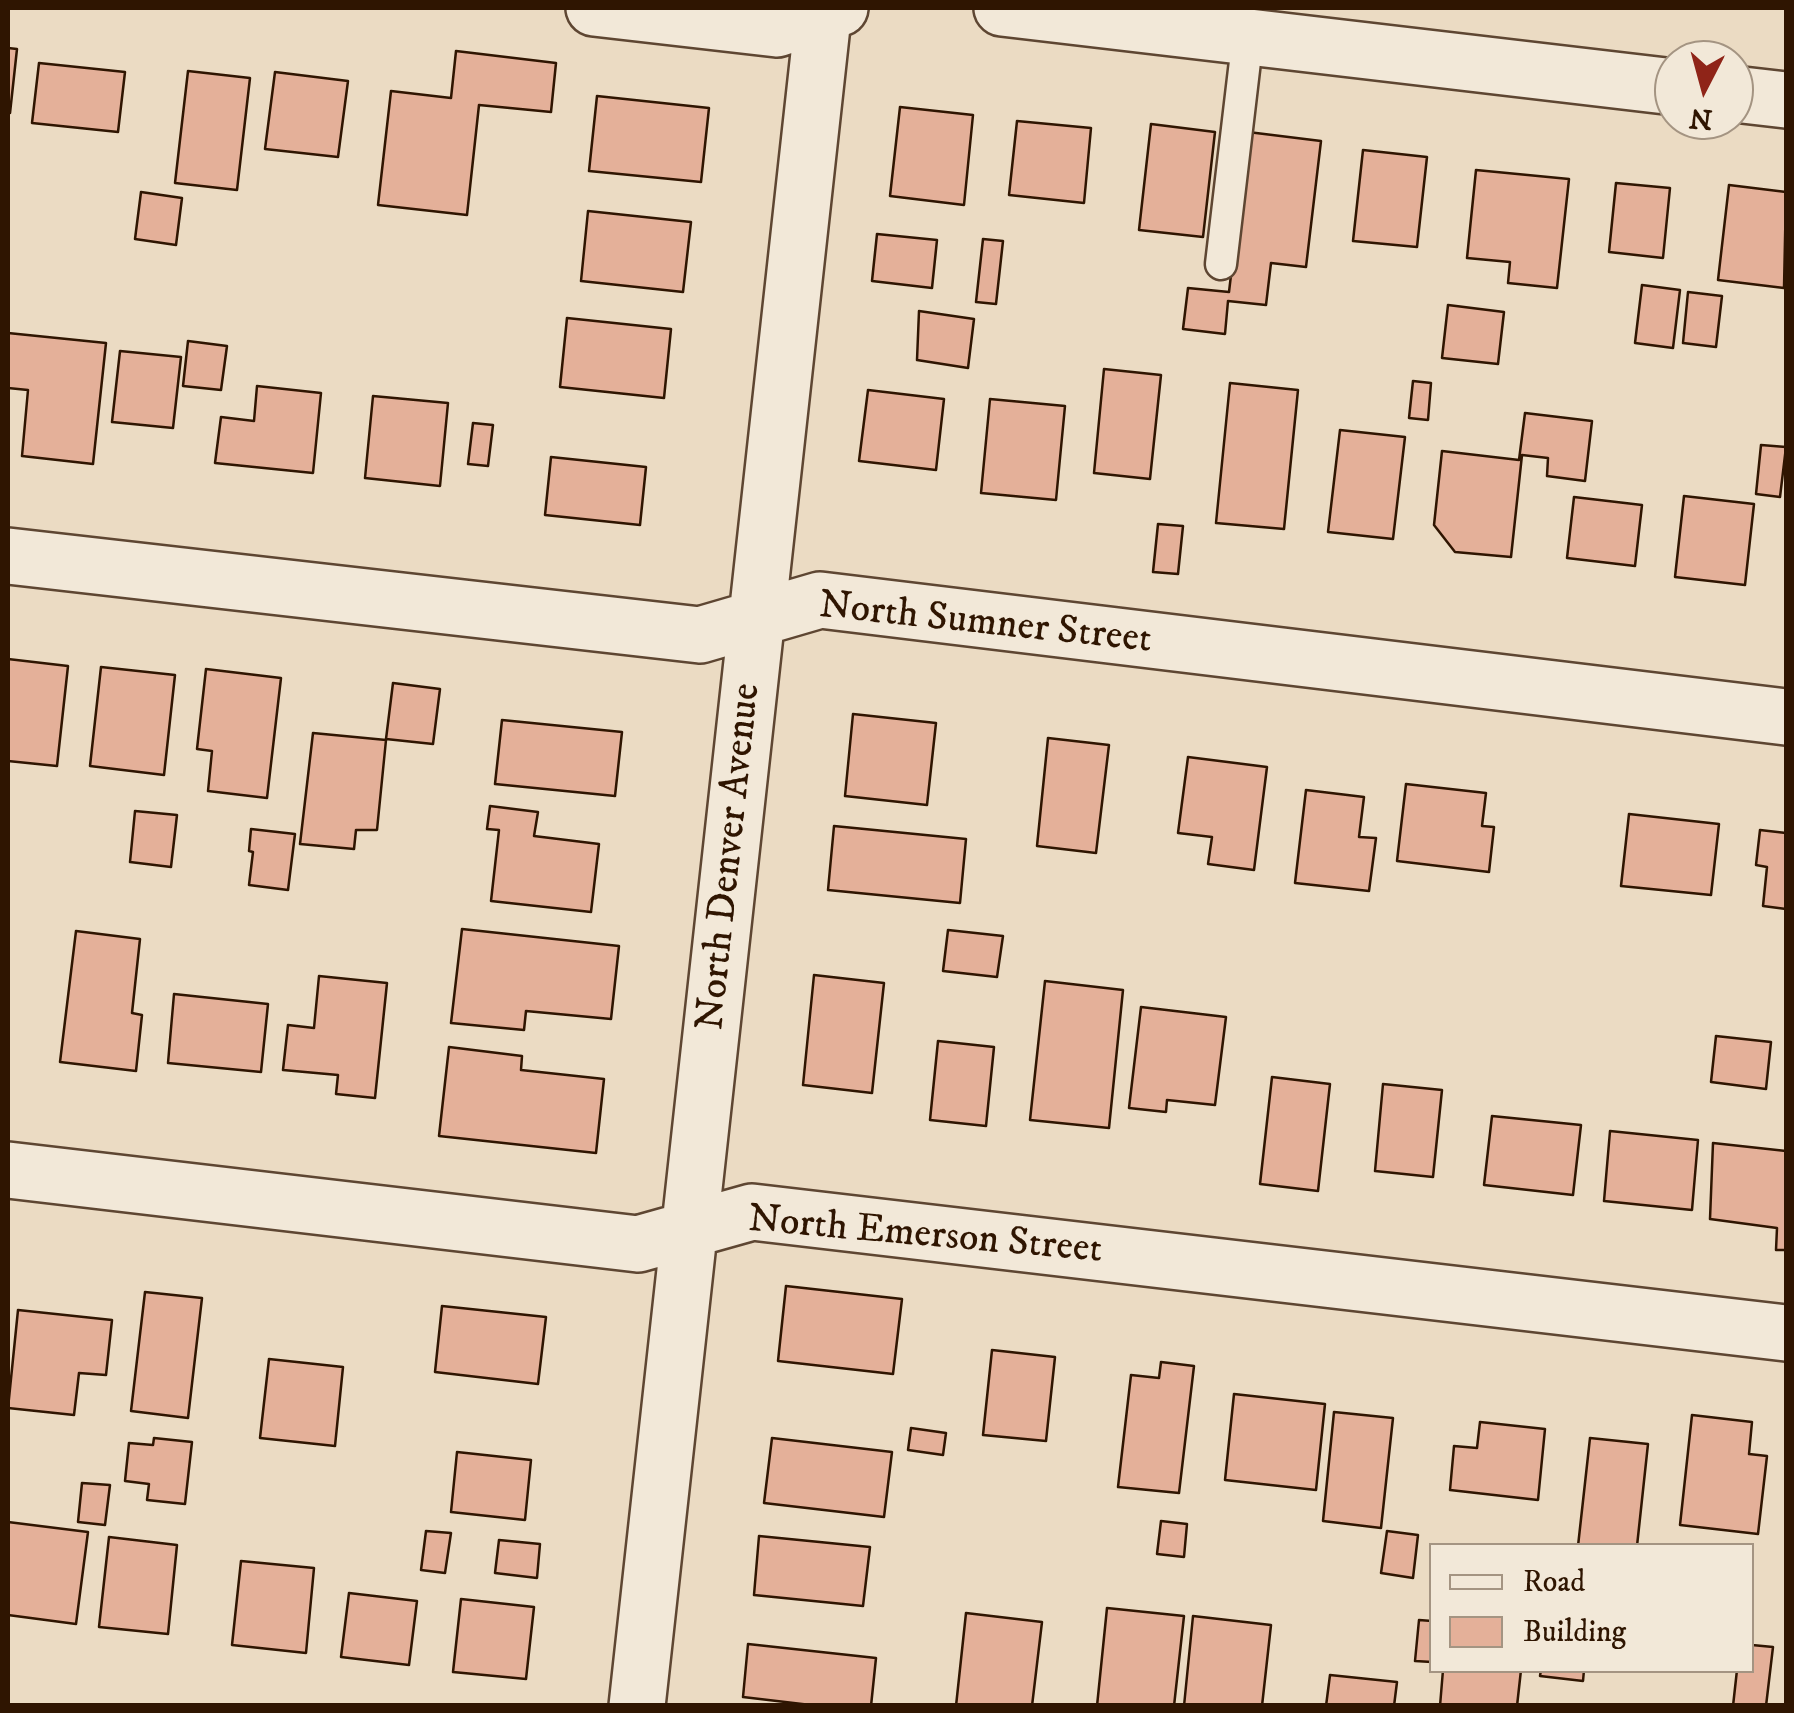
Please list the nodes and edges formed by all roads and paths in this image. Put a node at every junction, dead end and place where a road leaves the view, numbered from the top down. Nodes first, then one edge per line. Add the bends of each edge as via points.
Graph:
1 (594, 8) edge
2 (1002, 8) edge
3 (829, 9) edge
4 (1248, 36) junction
5 (1654, 84) edge
6 (1754, 96) edge
7 (1786, 100) edge
8 (1222, 264) dead end
9 (8, 556) edge
10 (757, 619) junction
11 (1786, 717) edge
12 (8, 1170) edge
13 (690, 1230) junction
14 (1786, 1333) edge
15 (637, 1706) edge

1 - 3 street via 777,29
2 - 4 street
3 - 10 street, North Denver Avenue
4 - 5 street
4 - 8 lane
6 - 7 street
9 - 10 street, North Sumner Street via 700,636
10 - 11 street, North Sumner Street via 820,600
10 - 13 street, North Denver Avenue
12 - 13 street, North Emerson Street via 638,1244
13 - 14 street, North Emerson Street via 752,1212
13 - 15 street, North Denver Avenue

